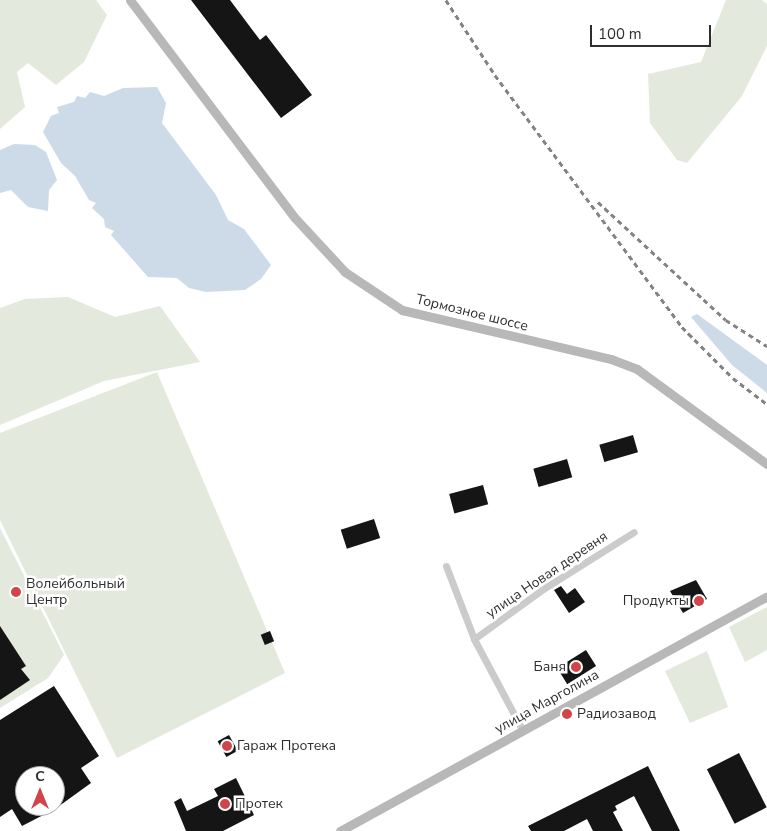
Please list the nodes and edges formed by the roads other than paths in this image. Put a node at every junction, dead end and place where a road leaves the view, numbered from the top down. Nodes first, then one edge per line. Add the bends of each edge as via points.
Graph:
1 (130, 0) edge
2 (767, 464) edge
3 (634, 532) dead end
4 (446, 566) dead end
5 (767, 596) edge
6 (474, 639) junction
7 (523, 731) junction
8 (340, 831) edge

1 - 2 street, Тормозное шоссе via 295,218 345,272 402,310 611,359 637,369
3 - 6 street, улица Новая деревня via 543,589
4 - 6 street
5 - 7 street, улица Марголина
6 - 7 street
7 - 8 street, улица Марголина

